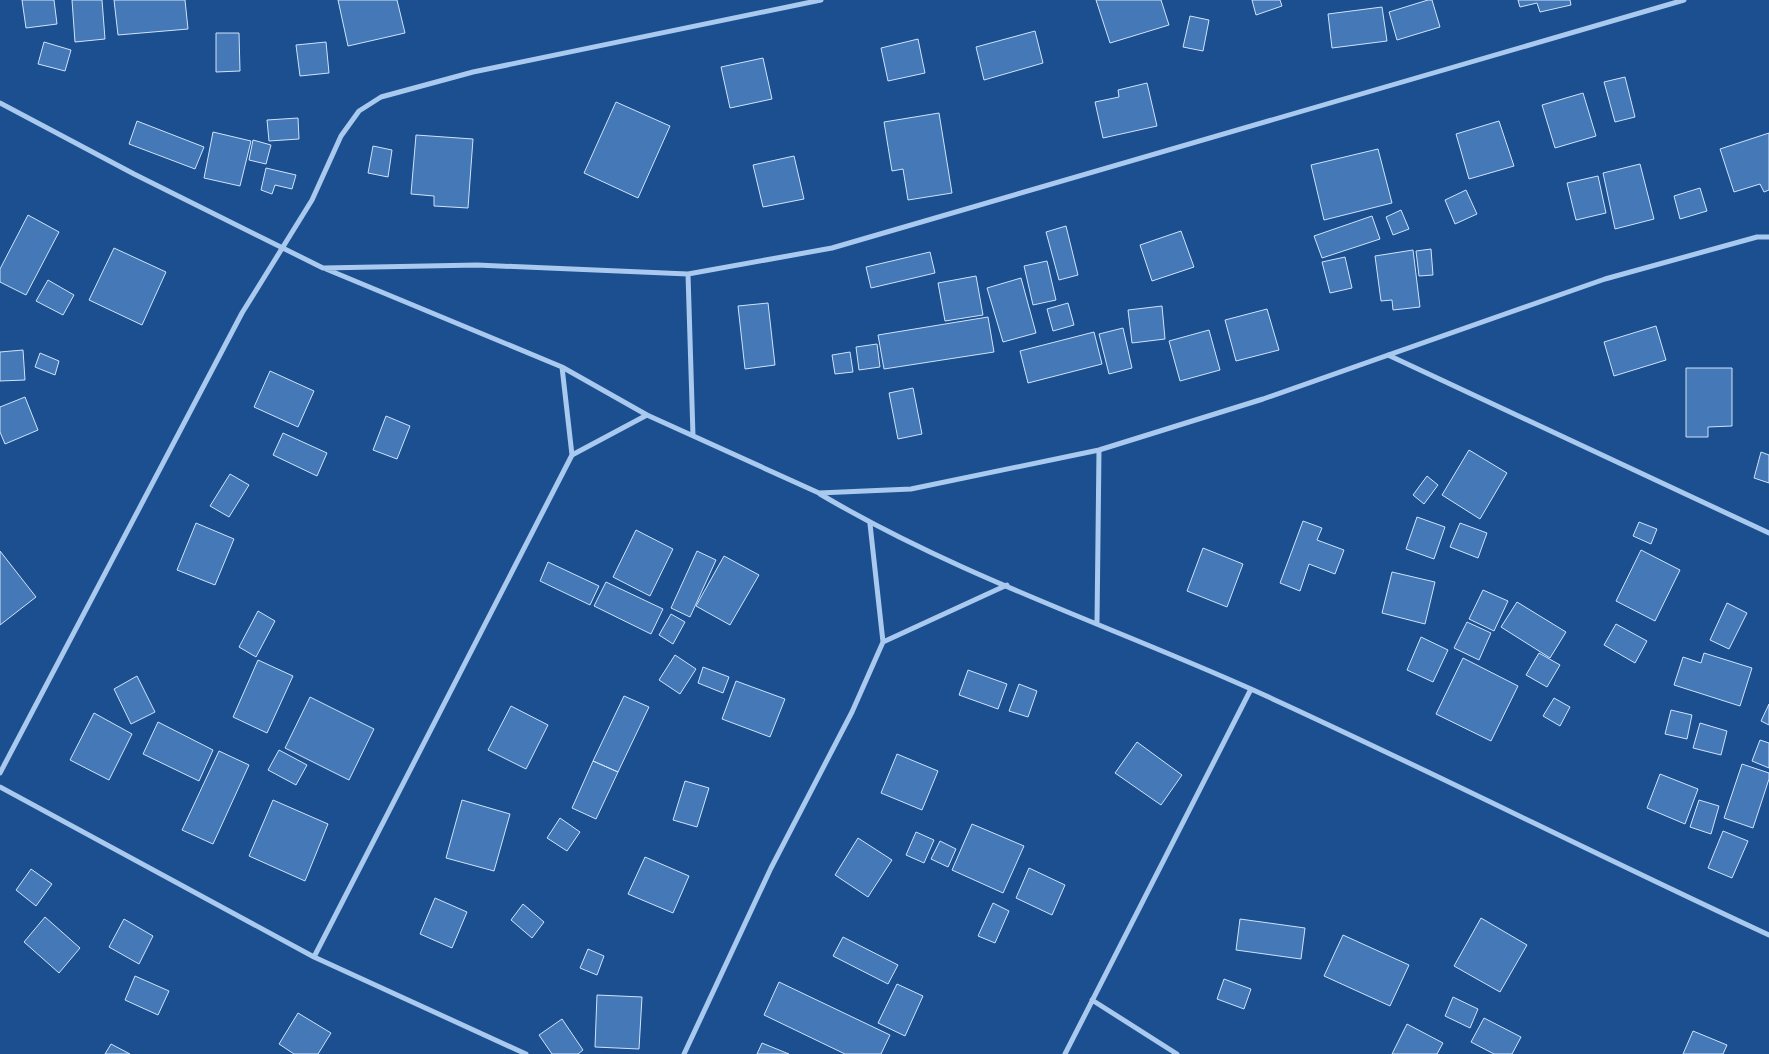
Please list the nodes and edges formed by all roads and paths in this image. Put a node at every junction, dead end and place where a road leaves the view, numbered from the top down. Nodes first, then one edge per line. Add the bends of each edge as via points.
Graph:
1 (822, 0) edge
2 (1684, 0) edge
3 (0, 103) edge
4 (1769, 232) edge
5 (1757, 237) junction
6 (1769, 237) edge
7 (284, 248) junction
8 (323, 268) junction
9 (688, 274) junction
10 (1388, 355) junction
11 (562, 367) junction
12 (647, 415) junction
13 (693, 436) junction
14 (1099, 450) junction
15 (572, 455) junction
16 (819, 493) junction
17 (870, 524) junction
18 (1769, 533) edge
19 (1007, 585) junction
20 (1097, 624) junction
21 (883, 642) junction
22 (1251, 689) junction
23 (0, 773) edge
24 (0, 787) edge
25 (1769, 936) edge
26 (314, 957) junction
27 (1092, 1000) junction
28 (526, 1054) edge
29 (684, 1054) edge
30 (1065, 1054) edge
31 (1177, 1054) edge

1 - 7 street via 473,72 381,97 359,111 341,136 316,192
2 - 9 street via 832,248
3 - 7 street
4 - 5 street
5 - 6 street
5 - 10 street via 1604,279
7 - 8 street
7 - 23 street via 242,313
8 - 9 street via 477,265
8 - 11 street
9 - 13 street
10 - 14 street via 1263,399
10 - 18 street
11 - 12 street
11 - 15 street
12 - 13 street
12 - 15 street
13 - 16 street
14 - 16 street via 911,489
14 - 20 street
15 - 26 street
16 - 17 street
17 - 19 street
17 - 21 street
19 - 20 street
19 - 21 street
20 - 22 street
21 - 29 street via 852,712 771,868
22 - 25 street
22 - 27 street
24 - 26 street
26 - 28 street
27 - 30 street
27 - 31 street

